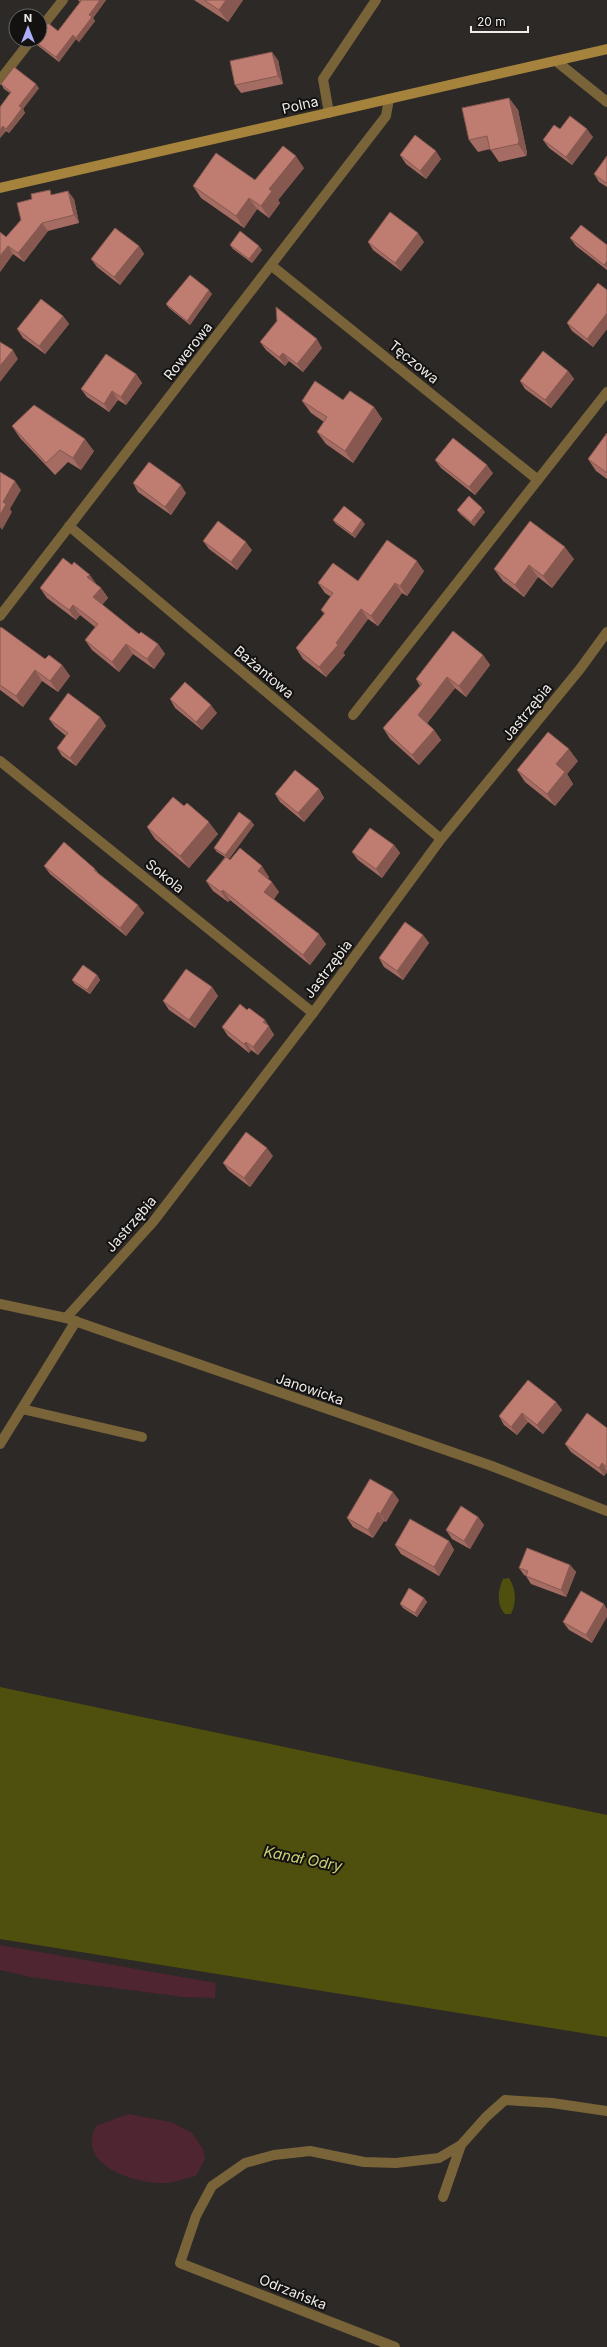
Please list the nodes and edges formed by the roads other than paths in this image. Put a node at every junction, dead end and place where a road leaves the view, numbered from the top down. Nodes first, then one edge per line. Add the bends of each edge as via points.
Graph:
1 (62, 0) edge
2 (376, 0) edge
3 (48, 18) edge
4 (25, 48) edge
5 (607, 50) edge
6 (556, 61) junction
7 (0, 80) edge
8 (389, 99) junction
9 (607, 102) edge
10 (329, 113) junction
11 (0, 188) edge
12 (272, 266) junction
13 (607, 392) edge
14 (538, 480) junction
15 (69, 526) junction
16 (0, 616) edge
17 (607, 632) edge
18 (353, 715) dead end
19 (0, 761) edge
20 (441, 839) junction
21 (312, 1013) junction
22 (0, 1304) edge
23 (71, 1320) junction
24 (22, 1408) junction
25 (142, 1437) dead end
26 (0, 1444) edge
27 (607, 1510) edge
28 (607, 2111) edge
29 (462, 2145) junction
30 (443, 2197) dead end
31 (395, 2347) edge

1 - 3 street
2 - 10 street via 323,79
4 - 7 street
5 - 6 street, Polna
6 - 8 street, Polna
6 - 9 street
8 - 10 street, Polna
8 - 12 street, Rowerowa via 386,116
10 - 11 street, Polna
12 - 14 street, Tęczowa
12 - 15 street, Rowerowa
13 - 14 street
14 - 18 street
15 - 16 street, Rowerowa
15 - 20 street, Bażantowa
17 - 20 street, Jastrzębia via 580,669
19 - 21 street, Sokola
20 - 21 street, Jastrzębia
21 - 23 street, Jastrzębia via 153,1222
22 - 23 street, Janowicka
23 - 24 street, Jastrzębia
23 - 27 street, Janowicka via 489,1465
24 - 25 street
24 - 26 street, Jastrzębia
28 - 29 street via 552,2103 505,2100
29 - 30 street
29 - 31 street, Odrzańska via 439,2158 396,2164 364,2162 310,2151 274,2155 245,2163 212,2186 196,2216 180,2263

